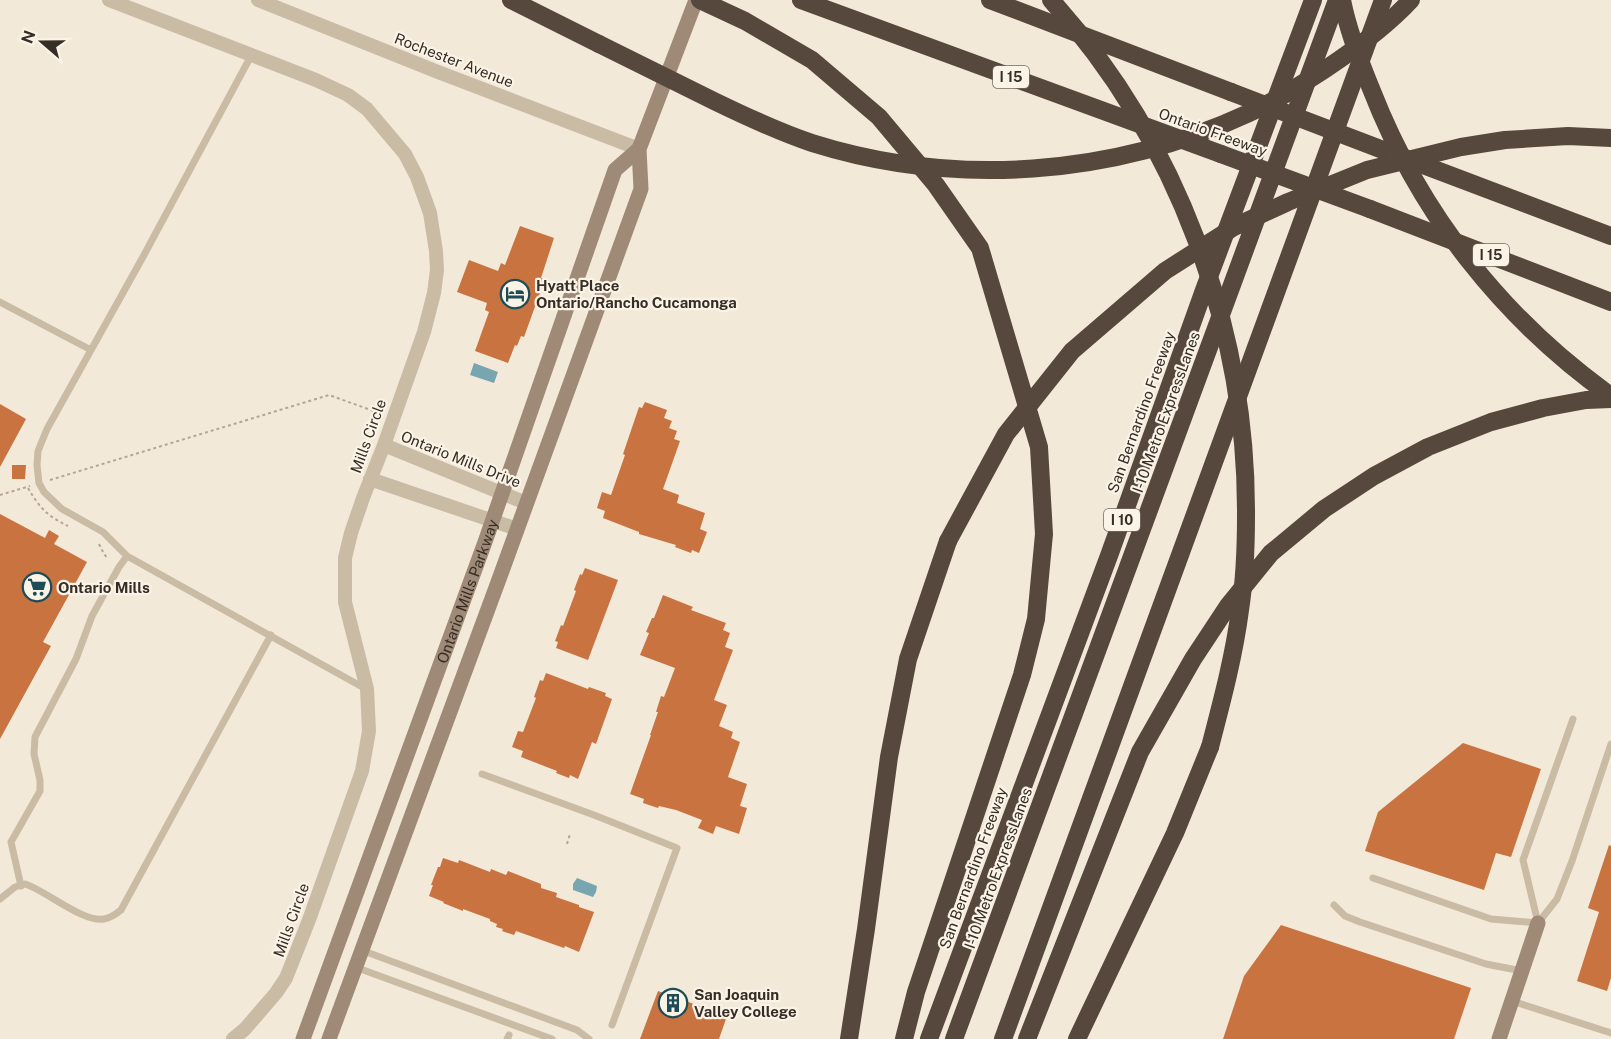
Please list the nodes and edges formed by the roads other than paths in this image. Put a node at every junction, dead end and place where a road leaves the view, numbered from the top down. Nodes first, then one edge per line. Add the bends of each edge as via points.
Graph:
1 (110, 0) edge
2 (258, 0) edge
3 (511, 0) edge
4 (696, 0) edge
5 (700, 0) edge
6 (801, 0) edge
7 (990, 0) edge
8 (1051, 0) edge
9 (1313, 0) edge
10 (1340, 0) edge
11 (1383, 0) edge
12 (1412, 0) edge
13 (252, 54) junction
14 (1611, 138) edge
15 (639, 149) junction
16 (1611, 236) edge
17 (0, 302) edge
18 (1611, 302) edge
19 (91, 350) junction
20 (1611, 397) edge
21 (384, 445) junction
22 (370, 479) junction
23 (502, 492) junction
24 (526, 503) junction
25 (492, 520) junction
26 (517, 529) junction
27 (127, 556) junction
28 (271, 635) junction
29 (367, 689) junction
30 (1573, 719) dead end
31 (1611, 744) edge
32 (482, 774) dead end
33 (1373, 878) dead end
34 (21, 886) junction
35 (0, 899) edge
36 (1334, 905) dead end
37 (1538, 923) junction
38 (361, 950) junction
39 (355, 966) junction
40 (1522, 971) junction
41 (1512, 1001) junction
42 (612, 1025) dead end
43 (1611, 1032) edge
44 (233, 1039) edge
45 (303, 1039) edge
46 (329, 1039) edge
47 (552, 1039) edge
48 (590, 1039) edge
49 (849, 1039) edge
50 (904, 1039) edge
51 (929, 1039) edge
52 (954, 1039) edge
53 (1003, 1039) edge
54 (1026, 1039) edge
55 (1077, 1039) edge
56 (1499, 1039) edge

1 - 13 street, Mills Circle
2 - 15 street, Rochester Avenue
3 - 12 highway, bridge via 755,120 812,142 873,159 998,171 1062,167 1129,155 1193,136 1250,113 1355,50
4 - 15 main road, Ontario Mills Parkway
5 - 50 highway via 812,60 879,117 936,185 980,248 1039,447 1044,534 1036,619 1022,675 916,992
6 - 18 highway, Ontario Freeway / I 15, bridge
7 - 16 highway, bridge
8 - 55 highway, bridge via 1106,68 1140,122 1194,234 1217,300 1232,364 1246,485 1241,608 1229,677 1210,747 1175,833
9 - 51 highway, San Bernardino Freeway / I 10
10 - 20 highway, bridge via 1386,126 1429,205 1506,306 1552,350
10 - 52 highway, I-10 Metro ExpressLanes
11 - 53 highway
13 - 19 lane
13 - 21 street, Mills Circle via 348,95 367,109 405,154 427,201 436,251 434,293
14 - 49 highway, bridge via 1568,136 1461,147 1367,170 1288,201 1234,227 1165,272 1072,351 1006,434 948,541 908,659 889,757
15 - 23 main road, Ontario Mills Parkway via 615,170
15 - 24 main road, Ontario Mills Parkway via 641,189
17 - 19 lane
19 - 27 lane via 38,451 39,483 55,504 103,532
20 - 54 highway via 1543,408 1428,447 1324,509 1271,553 1199,650 1140,752
21 - 22 street, Mills Circle
21 - 23 street, Ontario Mills Drive
22 - 25 street
22 - 29 street, Mills Circle via 345,558 344,593
23 - 24 street, Ontario Mills Drive
23 - 25 main road, Ontario Mills Parkway
24 - 26 main road, Ontario Mills Parkway
25 - 26 street
25 - 45 main road, Ontario Mills Parkway
26 - 38 main road, Ontario Mills Parkway
27 - 28 lane
27 - 34 lane via 92,616 76,660 35,737 40,791 11,842
28 - 29 lane
28 - 34 lane via 121,910 102,920 89,918 30,886
29 - 44 street, Mills Circle via 369,731 363,771 295,958 276,993
30 - 37 lane via 1523,860
31 - 37 lane via 1557,899
32 - 42 lane via 677,848
33 - 37 lane via 1491,920
34 - 35 lane
36 - 40 lane via 1345,916 1360,922 1486,964
37 - 40 main road
38 - 39 main road, Ontario Mills Parkway
38 - 48 lane via 577,1030
39 - 46 main road, Ontario Mills Parkway
39 - 47 lane
40 - 41 main road
41 - 43 lane
41 - 56 main road

